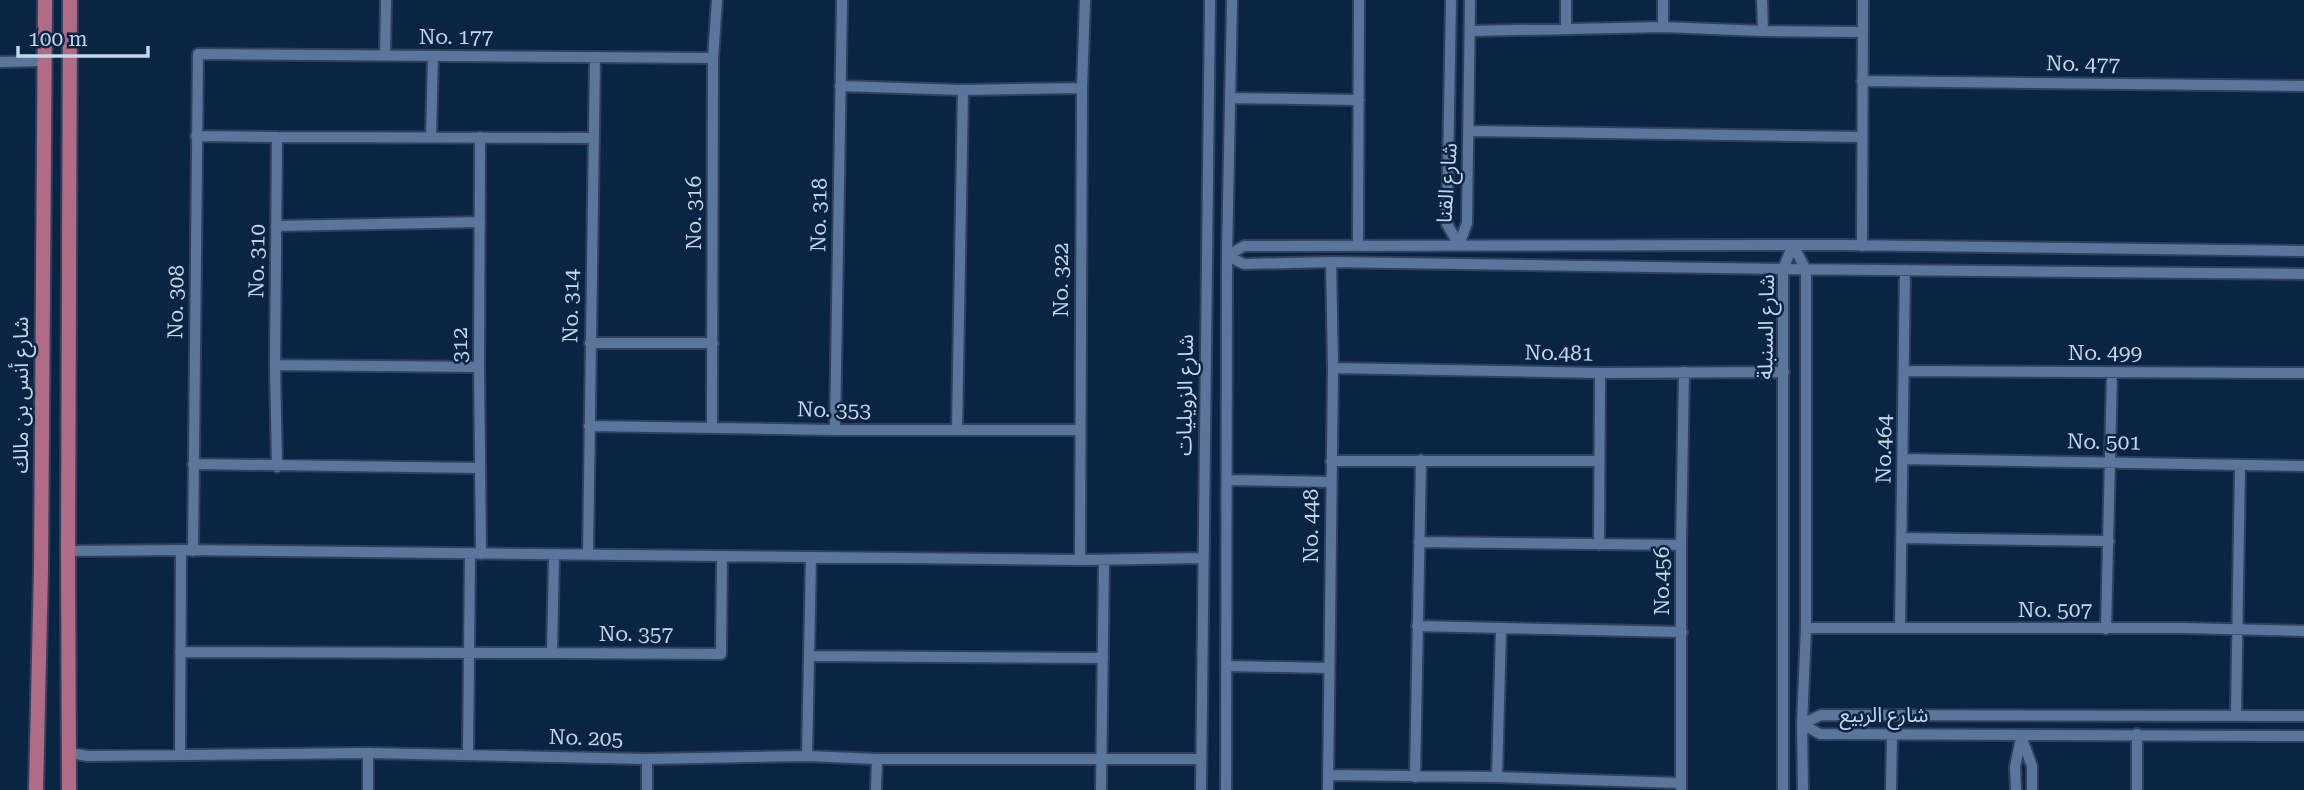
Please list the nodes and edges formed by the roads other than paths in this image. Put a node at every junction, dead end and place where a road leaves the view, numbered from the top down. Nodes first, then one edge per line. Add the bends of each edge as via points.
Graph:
1 (45, 0) edge
2 (70, 0) edge
3 (386, 0) edge
4 (717, 0) edge
5 (842, 0) edge
6 (1085, 0) edge
7 (1209, 0) edge
8 (1232, 0) edge
9 (1359, 0) edge
10 (1451, 0) edge
11 (1470, 0) edge
12 (1566, 0) edge
13 (1663, 0) edge
14 (1762, 0) edge
15 (1863, 0) edge
16 (1663, 27) junction
17 (1566, 29) junction
18 (1470, 31) junction
19 (1763, 31) junction
20 (1863, 32) junction
21 (198, 54) joint
22 (385, 56) junction
23 (433, 56) junction
24 (595, 57) junction
25 (713, 58) junction
26 (44, 61) junction
27 (0, 62) edge
28 (1862, 81) junction
29 (840, 86) junction
30 (2304, 86) edge
31 (1082, 88) junction
32 (963, 90) junction
33 (1230, 98) junction
34 (1359, 100) junction
35 (1469, 131) junction
36 (197, 136) junction
37 (277, 137) junction
38 (431, 137) junction
39 (480, 137) junction
40 (1862, 137) junction
41 (592, 138) junction
42 (480, 222) junction
43 (276, 226) junction
44 (1793, 245) junction
45 (1358, 246) junction
46 (1459, 246) junction
47 (1862, 246) junction
48 (2304, 251) edge
49 (1227, 256) junction
50 (1331, 262) junction
51 (1783, 270) junction
52 (1806, 270) junction
53 (1905, 270) junction
54 (2304, 274) edge
55 (713, 343) junction
56 (590, 344) junction
57 (275, 365) junction
58 (479, 367) junction
59 (1333, 368) junction
60 (1905, 371) junction
61 (1684, 372) junction
62 (1784, 372) junction
63 (2112, 372) junction
64 (1600, 373) junction
65 (2304, 373) edge
66 (589, 426) junction
67 (712, 427) junction
68 (957, 429) junction
69 (835, 430) junction
70 (1079, 430) junction
71 (1903, 459) junction
72 (1421, 460) junction
73 (1331, 461) junction
74 (1598, 461) junction
75 (2111, 461) junction
76 (193, 464) junction
77 (2239, 465) junction
78 (2304, 466) edge
79 (278, 467) junction
80 (480, 468) junction
81 (1228, 480) junction
82 (1331, 482) junction
83 (1901, 538) junction
84 (2109, 541) junction
85 (1419, 542) junction
86 (1599, 545) junction
87 (1681, 545) junction
88 (187, 550) junction
89 (68, 551) junction
90 (475, 554) junction
91 (554, 555) junction
92 (588, 555) junction
93 (722, 557) junction
94 (811, 557) junction
95 (1203, 558) junction
96 (1080, 560) junction
97 (1104, 560) junction
98 (1417, 626) junction
99 (1805, 628) junction
100 (1900, 628) junction
101 (1501, 629) junction
102 (2106, 629) junction
103 (2238, 630) junction
104 (2304, 631) edge
105 (1682, 632) junction
106 (180, 652) junction
107 (552, 653) junction
108 (468, 654) junction
109 (809, 656) junction
110 (1103, 658) junction
111 (1227, 666) junction
112 (1329, 668) junction
113 (2236, 715) junction
114 (2304, 716) edge
115 (1802, 724) junction
116 (1892, 733) junction
117 (2137, 734) junction
118 (2021, 736) junction
119 (2304, 736) edge
120 (69, 753) junction
121 (368, 753) junction
122 (180, 754) junction
123 (468, 754) junction
124 (807, 756) junction
125 (648, 759) junction
126 (1201, 759) junction
127 (877, 760) junction
128 (1102, 760) junction
129 (1328, 775) junction
130 (1415, 777) junction
131 (1497, 777) junction
132 (1681, 787) edge
133 (36, 790) edge
134 (69, 790) edge
135 (368, 790) edge
136 (647, 790) edge
137 (876, 790) edge
138 (1101, 790) edge
139 (1201, 790) edge
140 (1226, 790) edge
141 (1328, 790) edge
142 (1783, 790) edge
143 (1803, 790) edge
144 (1891, 790) edge
145 (2016, 790) edge
146 (2032, 790) edge
147 (2137, 790) edge

1 - 26 main road, شارع أنس بن مالك
2 - 89 main road
3 - 22 street
4 - 25 street, No. 316
5 - 29 street, No. 318
6 - 31 street, No. 322
7 - 95 street, شارع الزويليات
8 - 33 street, شارع الزويليات
9 - 34 street
10 - 46 street, شارع القنا via 1447,224
11 - 18 street, شارع القنا
12 - 17 street
13 - 16 street
14 - 19 street
15 - 20 street
16 - 17 street
16 - 19 street
17 - 18 street
18 - 35 street, شارع القنا
19 - 20 street
20 - 28 street
21 - 22 street, No. 177
21 - 36 street, No. 308
22 - 23 street, No. 177
23 - 24 street, No. 177
23 - 38 street
24 - 25 street, No. 177
24 - 41 street, No. 314
25 - 55 street, No. 316
26 - 27 street
26 - 133 main road, شارع أنس بن مالك
28 - 30 street, No. 477
28 - 40 street
29 - 32 street
29 - 69 street, No. 318
31 - 32 street
31 - 70 street, No. 322
32 - 68 street
33 - 34 street
33 - 49 street, شارع الزويليات
34 - 45 street
35 - 40 street
35 - 46 street, شارع القنا via 1467,223
36 - 37 street
36 - 76 street, No. 308
37 - 38 street
37 - 43 street, No. 310
38 - 39 street
39 - 41 street
39 - 42 street, 312
40 - 47 street
41 - 56 street, No. 314
42 - 43 street
42 - 58 street, 312
43 - 57 street, No. 310
44 - 46 street
44 - 47 street
44 - 51 street, شارع السنبلة
44 - 52 street, شارع السنبلة
45 - 46 street
45 - 49 street via 1244,246
47 - 48 street
49 - 50 street via 1244,264
49 - 81 street, شارع الزويليات
50 - 51 street
50 - 59 street, No. 448
51 - 52 street
51 - 62 street, شارع السنبلة
52 - 53 street
52 - 99 street, شارع السنبلة
53 - 54 street
53 - 60 street, No.464
55 - 56 street
55 - 67 street, No. 316
56 - 66 street, No. 314
57 - 58 street
57 - 79 street, No. 310
58 - 80 street, 312
59 - 64 street, No.481
59 - 73 street, No. 448
60 - 63 street, No. 499
60 - 71 street, No.464
61 - 62 street, No.481
61 - 64 street, No.481
61 - 87 street, No.456
62 - 142 street, شارع السنبلة
63 - 65 street, No. 499
63 - 75 street
64 - 74 street
66 - 67 street, No. 353
66 - 92 street, No. 314
67 - 69 street, No. 353
68 - 69 street, No. 353
68 - 70 street, No. 353
70 - 96 street, No. 322
71 - 75 street, No. 501
71 - 83 street, No.464
72 - 73 street
72 - 74 street
72 - 85 street
73 - 82 street, No. 448
74 - 86 street
75 - 77 street, No. 501
75 - 84 street
76 - 79 street
76 - 88 street, No. 308
77 - 78 street, No. 501
77 - 103 street
79 - 80 street
80 - 90 street, 312
81 - 82 street
81 - 111 street, شارع الزويليات
82 - 112 street, No. 448
83 - 84 street
83 - 100 street, No.464
84 - 102 street
85 - 86 street
85 - 98 street
86 - 87 street
87 - 105 street, No.456
88 - 89 street
88 - 90 street
88 - 106 street, No. 308
89 - 120 main road
90 - 91 street
90 - 108 street, 312
91 - 92 street
91 - 107 street
92 - 93 street
93 - 94 street
93 - 107 street, No. 357 via 722,654
94 - 96 street
94 - 109 street
95 - 97 street
95 - 126 street, شارع الزويليات
96 - 97 street
97 - 110 street
98 - 101 street
98 - 130 street
99 - 100 street, No. 507
99 - 115 street, شارع السنبلة
100 - 102 street, No. 507
101 - 105 street
101 - 131 street
102 - 103 street, No. 507
103 - 104 street, No. 507
103 - 113 street
105 - 132 street, No.456
106 - 108 street
106 - 122 street, No. 308
107 - 108 street
108 - 123 street, 312
109 - 110 street
109 - 124 street
110 - 128 street
111 - 112 street
111 - 140 street, شارع الزويليات
112 - 129 street, No. 448
113 - 114 street, شارع الربيع
113 - 115 street, شارع الربيع via 1821,715
115 - 116 street, شارع الربيع via 1820,734
115 - 143 street, شارع السنبلة
116 - 118 street, شارع الربيع
116 - 144 street
117 - 118 street, شارع الربيع
117 - 119 street, شارع الربيع
117 - 147 street
118 - 145 street
118 - 146 street via 2032,766
120 - 122 street, No. 205 via 88,757
120 - 134 main road
121 - 122 street, No. 205
121 - 123 street, No. 205
121 - 135 street
123 - 125 street, No. 205
124 - 125 street, No. 205
124 - 127 street, No. 205
125 - 136 street
126 - 128 street, No. 205
126 - 139 street, شارع الزويليات
127 - 128 street, No. 205
127 - 137 street
128 - 138 street
129 - 130 street
129 - 141 street, No. 448
130 - 131 street
131 - 132 street

